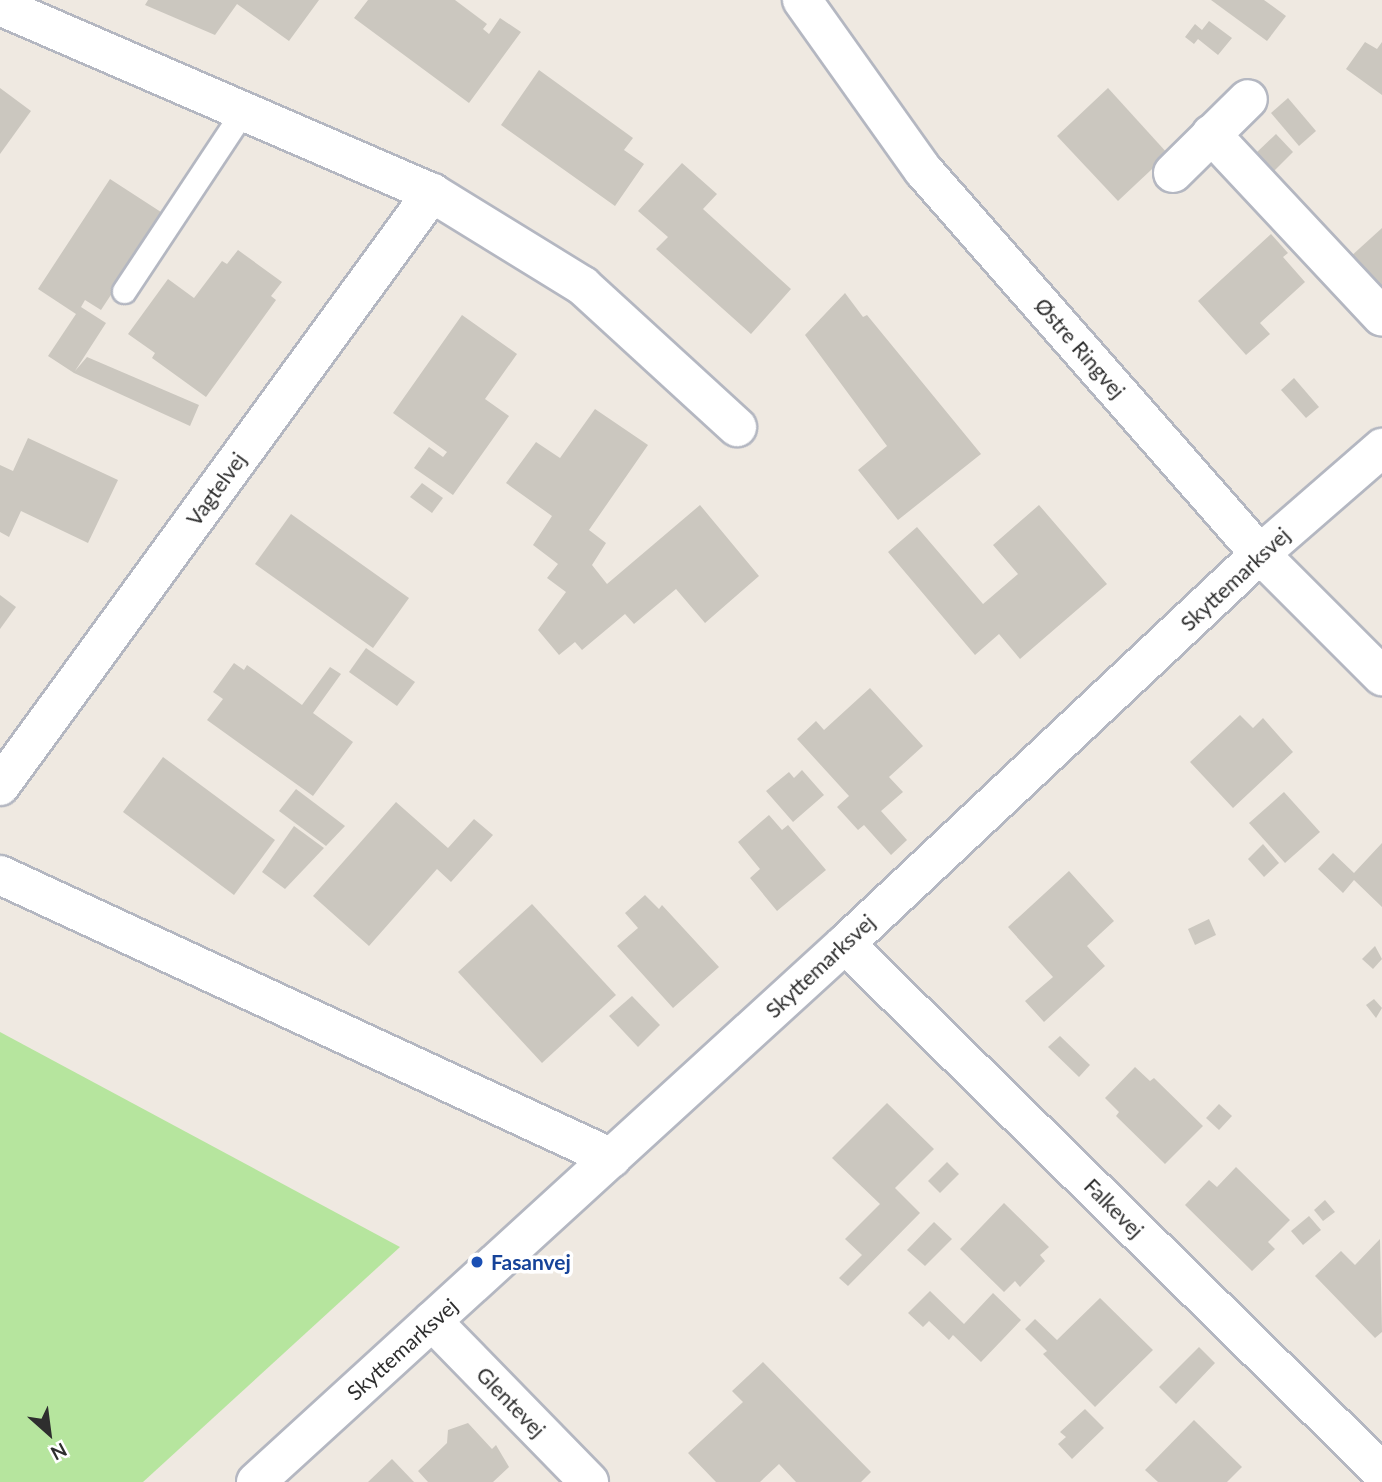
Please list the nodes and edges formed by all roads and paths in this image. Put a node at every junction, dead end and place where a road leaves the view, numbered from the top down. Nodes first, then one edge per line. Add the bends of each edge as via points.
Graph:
1 (802, 0) edge
2 (0, 6) edge
3 (1248, 99) dead end
4 (243, 111) junction
5 (1211, 134) junction
6 (1173, 173) dead end
7 (432, 193) junction
8 (124, 291) dead end
9 (1382, 317) edge
10 (737, 427) dead end
11 (1382, 449) edge
12 (1261, 554) junction
13 (1382, 676) edge
14 (0, 786) edge
15 (0, 875) edge
16 (845, 944) junction
17 (612, 1157) junction
18 (432, 1321) junction
19 (1382, 1472) edge
20 (256, 1482) edge
21 (589, 1482) edge

1 - 12 street, Østre Ringvej via 923,170
2 - 4 street
3 - 5 street
4 - 7 street
4 - 8 lane
5 - 6 street
5 - 9 street
7 - 10 street via 583,286
7 - 14 street, Vagtelvej
11 - 12 street, Skyttemarksvej
12 - 13 street, Østre Ringvej
12 - 16 street, Skyttemarksvej
15 - 17 street
16 - 17 street, Skyttemarksvej
16 - 19 street, Falkevej
17 - 18 street, Skyttemarksvej
18 - 20 street, Skyttemarksvej
18 - 21 street, Glentevej

